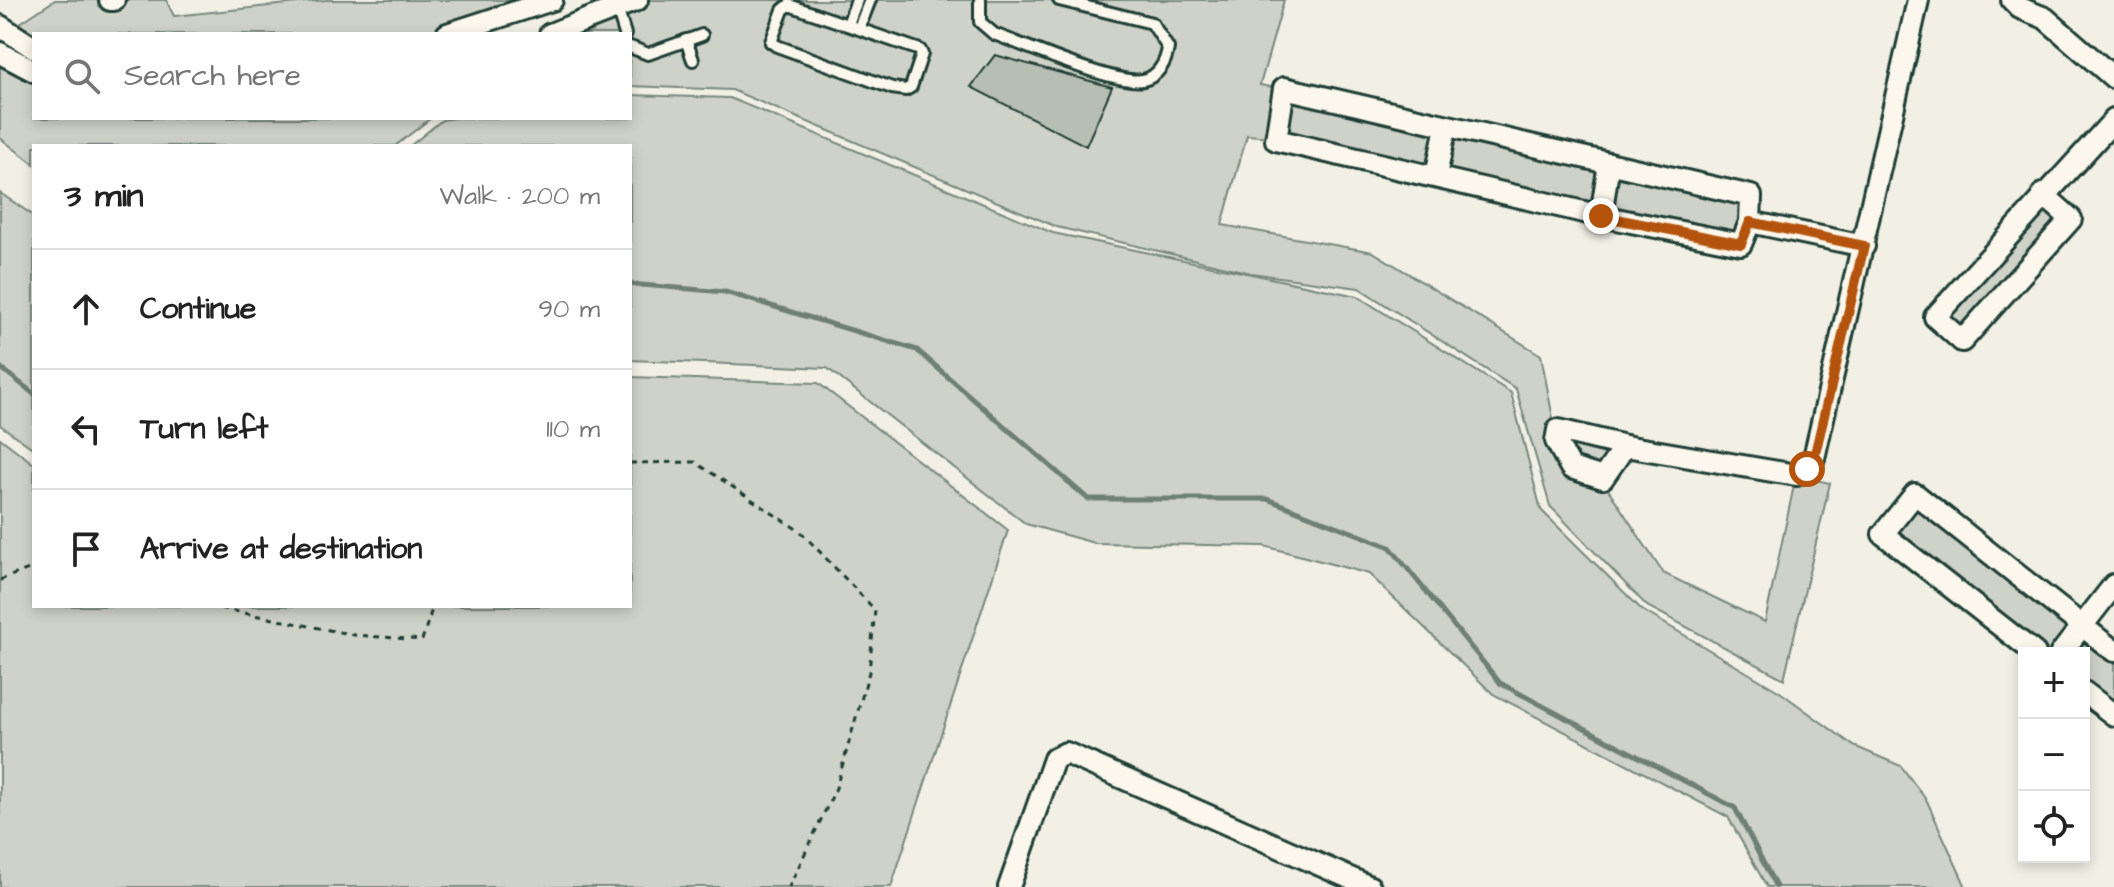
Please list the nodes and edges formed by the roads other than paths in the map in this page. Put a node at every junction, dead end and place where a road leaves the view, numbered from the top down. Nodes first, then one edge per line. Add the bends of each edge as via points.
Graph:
1 (552, 0) edge
2 (637, 0) edge
3 (857, 0) edge
4 (870, 0) edge
5 (980, 0) edge
6 (1059, 0) edge
7 (1918, 0) edge
8 (2012, 0) edge
9 (617, 8) junction
10 (2041, 9) edge
11 (848, 24) junction
12 (0, 26) edge
13 (859, 28) junction
14 (453, 32) edge
15 (555, 32) edge
16 (624, 32) edge
17 (702, 35) dead end
18 (686, 40) junction
19 (32, 47) edge
20 (632, 48) edge
21 (0, 53) edge
22 (693, 60) dead end
23 (32, 70) edge
24 (2114, 78) edge
25 (2114, 120) edge
26 (1446, 126) junction
27 (1609, 163) junction
28 (1436, 176) junction
29 (2043, 194) junction
30 (1601, 216) junction
31 (1750, 222) junction
32 (1864, 246) junction
33 (1625, 446) dead end
34 (2114, 585) edge
35 (2083, 626) junction
36 (2027, 647) edge
37 (2066, 647) edge
38 (2114, 651) edge
39 (2090, 697) edge
40 (2114, 715) edge
41 (1009, 887) edge
42 (1370, 887) edge

1 - 14 street
2 - 9 street
3 - 11 lane
4 - 13 lane
5 - 6 lane via 980,22 994,34 1119,78 1143,79 1160,68 1168,48 1152,23
7 - 32 street
8 - 10 street via 2020,8
9 - 15 street
9 - 16 lane
10 - 24 street
11 - 13 lane
11 - 13 lane via 789,5 771,42 892,88 911,87 920,50
12 - 19 street
17 - 18 lane
18 - 20 lane via 648,54
18 - 22 lane
21 - 23 street
25 - 29 street
26 - 27 street
26 - 28 street
26 - 28 street via 1284,88 1276,140
27 - 30 street
27 - 31 street via 1751,196
28 - 30 street
29 - 29 street via 1935,317 1962,341 2071,219
30 - 31 street via 1741,244
31 - 32 street
32 - 33 street via 1814,458 1807,469 1796,475
34 - 35 street
35 - 36 street via 1915,494 1883,534
35 - 37 street
35 - 38 street
39 - 40 street
41 - 42 street via 1054,759 1066,753

